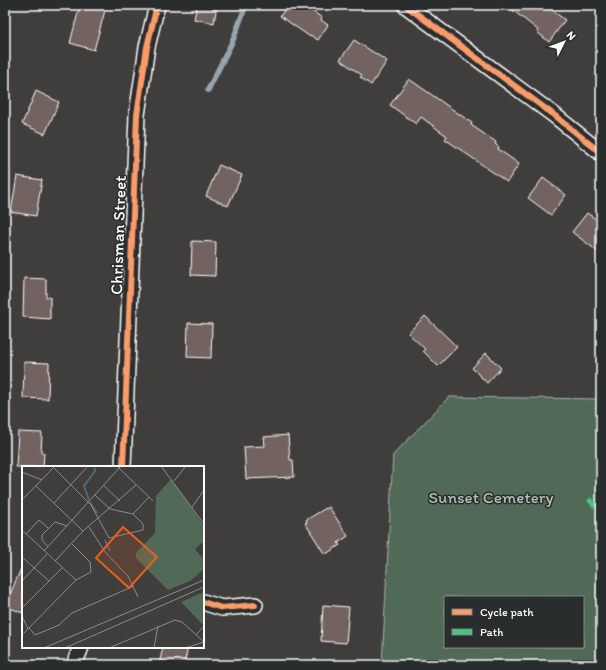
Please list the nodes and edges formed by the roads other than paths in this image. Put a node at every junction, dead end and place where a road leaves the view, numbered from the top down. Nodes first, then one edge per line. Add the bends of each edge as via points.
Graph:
1 (157, 5) edge
2 (405, 5) edge
3 (601, 153) edge
4 (123, 466) edge
5 (204, 602) edge
6 (256, 606) dead end
7 (81, 648) edge
8 (74, 665) edge

1 - 4 street, Chrisman Street via 147,47 137,115
2 - 3 street via 554,115
5 - 6 street via 222,608
7 - 8 street

